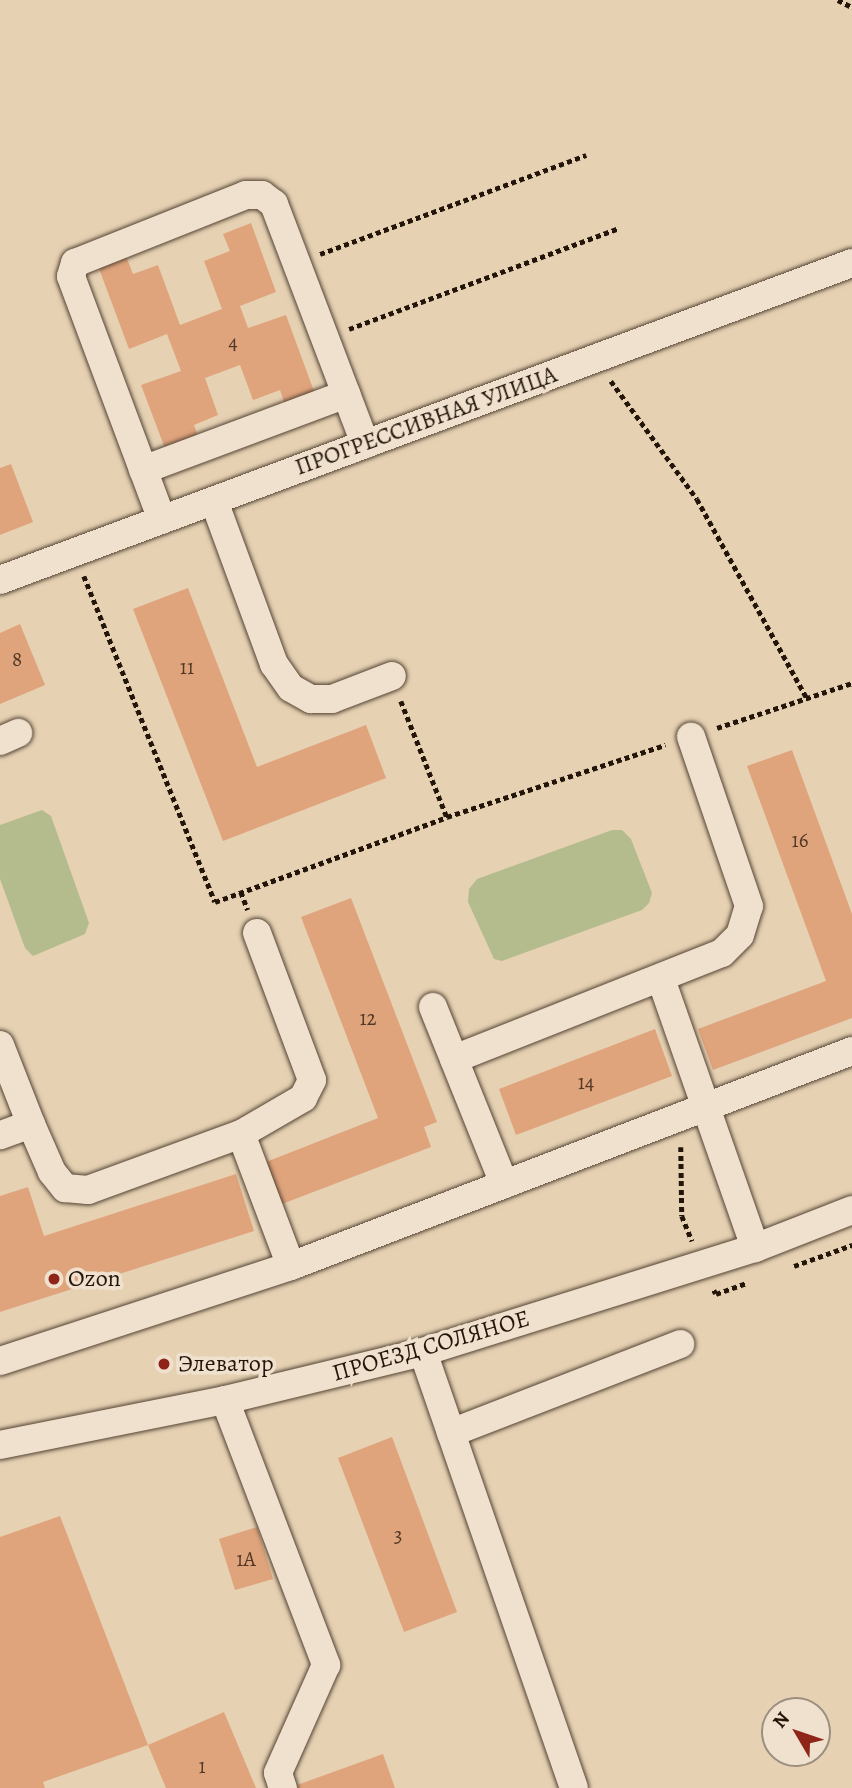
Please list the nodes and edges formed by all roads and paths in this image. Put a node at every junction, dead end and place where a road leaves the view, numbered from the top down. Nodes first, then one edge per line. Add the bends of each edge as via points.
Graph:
1 (838, 0) edge
2 (852, 8) edge
3 (586, 155) dead end
4 (619, 228) dead end
5 (296, 262) junction
6 (852, 262) edge
7 (325, 338) junction
8 (594, 359) junction
9 (346, 394) junction
10 (365, 444) junction
11 (144, 470) junction
12 (214, 500) junction
13 (162, 520) junction
14 (75, 552) junction
15 (0, 580) edge
16 (391, 676) joint
17 (852, 683) edge
18 (807, 698) junction
19 (691, 737) junction
20 (447, 817) junction
21 (257, 933) dead end
22 (661, 979) junction
23 (433, 1007) dead end
24 (0, 1045) edge
25 (852, 1051) edge
26 (454, 1059) junction
27 (705, 1107) junction
28 (31, 1124) junction
29 (241, 1134) junction
30 (0, 1135) edge
31 (504, 1184) junction
32 (852, 1210) edge
33 (755, 1248) junction
34 (291, 1266) junction
35 (680, 1344) dead end
36 (424, 1352) junction
37 (0, 1361) edge
38 (225, 1400) junction
39 (451, 1433) junction
40 (0, 1445) edge
41 (283, 1788) edge
42 (573, 1788) edge

1 - 2 path
3 - 5 path
4 - 7 path
5 - 7 street
5 - 11 street via 274,204 262,195 246,195 85,255 75,263 71,276
6 - 8 street, ПРОГРЕССИВНАЯ УЛИЦА
7 - 9 street
8 - 10 street, ПРОГРЕССИВНАЯ УЛИЦА
8 - 18 path via 697,499
9 - 10 street
9 - 11 street
10 - 12 street, ПРОГРЕССИВНАЯ УЛИЦА
11 - 13 street
12 - 13 street, ПРОГРЕССИВНАЯ УЛИЦА
12 - 16 street via 274,664 291,688 311,699 332,699
13 - 14 street, ПРОГРЕССИВНАЯ УЛИЦА
14 - 15 street, ПРОГРЕССИВНАЯ УЛИЦА
14 - 20 path via 215,902
16 - 20 path
17 - 18 path
18 - 19 path
19 - 20 path
19 - 22 street via 749,906 740,935 722,953
21 - 29 street via 312,1080 303,1098
22 - 26 street
22 - 27 street
23 - 26 street
24 - 28 street
25 - 27 street
26 - 31 street
27 - 31 street
27 - 33 street
28 - 29 street via 52,1172 65,1188 88,1190
28 - 30 street
29 - 34 street
31 - 34 street
32 - 33 street, ПРОЕЗД СОЛЯНОЕ
33 - 36 street, ПРОЕЗД СОЛЯНОЕ
34 - 37 street
35 - 39 street
36 - 38 street, ПРОЕЗД СОЛЯНОЕ
36 - 39 street
38 - 40 street, ПРОЕЗД СОЛЯНОЕ
38 - 41 street via 326,1665 278,1773
39 - 42 street

